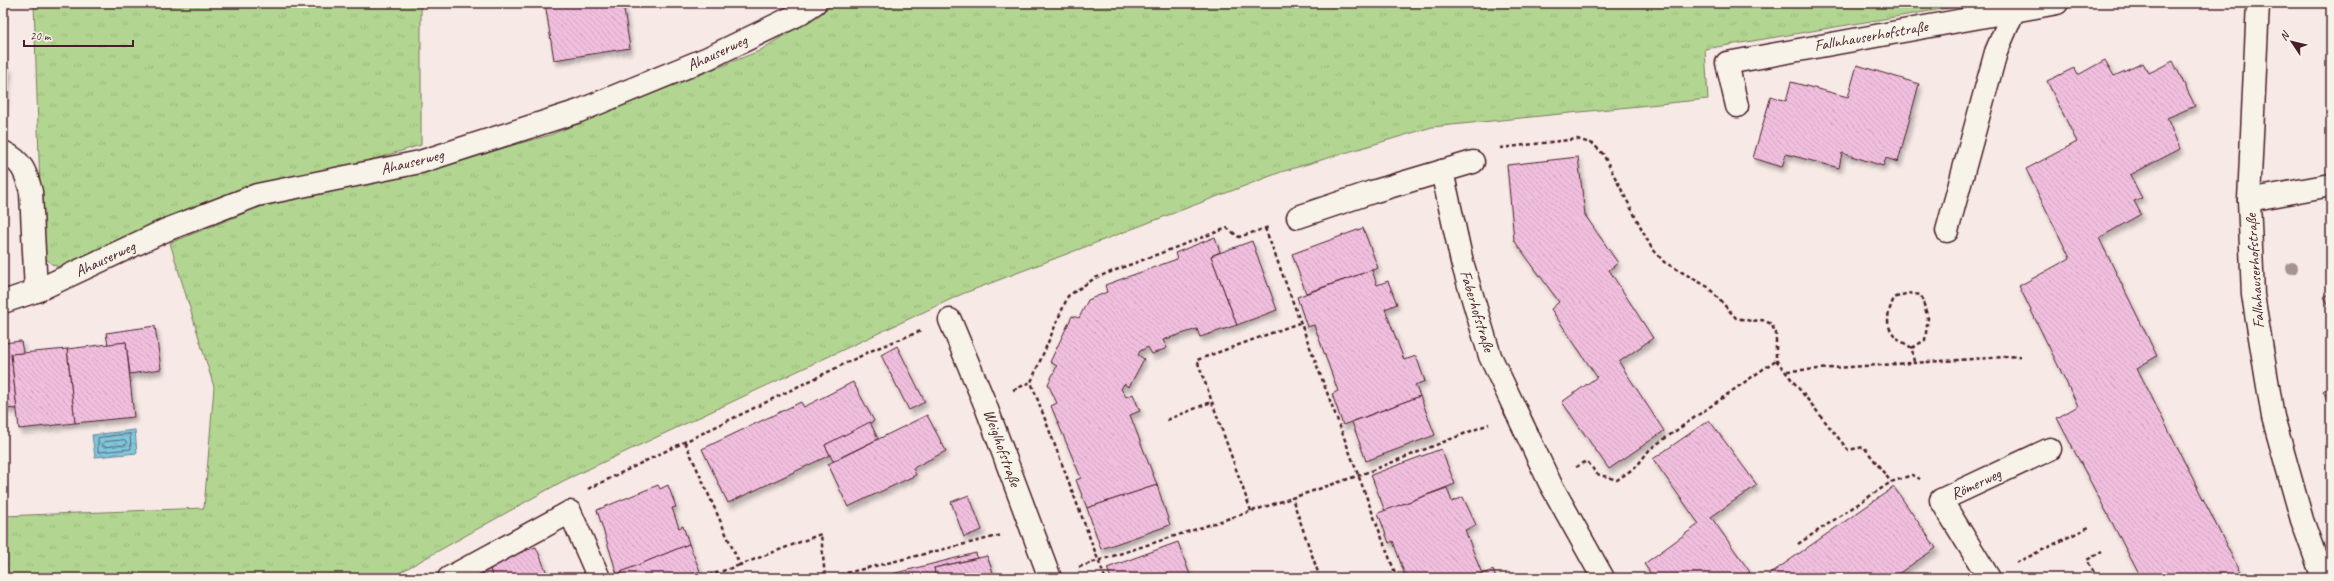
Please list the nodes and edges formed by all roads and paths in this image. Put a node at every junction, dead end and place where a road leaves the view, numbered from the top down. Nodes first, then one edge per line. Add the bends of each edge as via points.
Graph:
1 (815, 3) edge
2 (2057, 3) edge
3 (2258, 3) edge
4 (2014, 10) junction
5 (1737, 106) dead end
6 (3, 152) edge
7 (1473, 162) joint
8 (1442, 171) junction
9 (2331, 185) edge
10 (2249, 200) junction
11 (1298, 217) joint
12 (1265, 228) junction
13 (1947, 231) dead end
14 (36, 291) junction
15 (3, 302) edge
16 (950, 320) joint
17 (1299, 323) junction
18 (1912, 348) junction
19 (2020, 356) dead end
20 (1776, 360) junction
21 (1914, 363) junction
22 (1787, 371) junction
23 (1212, 402) junction
24 (1517, 412) junction
25 (1167, 420) dead end
26 (685, 442) junction
27 (2050, 449) dead end
28 (1360, 475) junction
29 (1891, 482) junction
30 (1550, 483) junction
31 (1292, 498) junction
32 (1941, 500) junction
33 (570, 512) junction
34 (1251, 512) junction
35 (1030, 526) junction
36 (2089, 527) dead end
37 (1798, 544) dead end
38 (2102, 551) dead end
39 (1098, 560) junction
40 (740, 565) junction
41 (1989, 577) edge
42 (449, 578) edge
43 (599, 578) edge
44 (702, 578) edge
45 (825, 578) edge
46 (1050, 578) edge
47 (1105, 578) edge
48 (1320, 578) edge
49 (1397, 578) edge
50 (1603, 578) edge
51 (2097, 578) edge
52 (2323, 578) edge

1 - 14 street, Ahauserweg via 797,15 708,58 579,111 420,162 257,195 166,230
2 - 4 street, Fallnhauserhofstraße
3 - 10 street, Fallnhauserhofstraße
4 - 5 street, Fallnhauserhofstraße via 1727,63
4 - 13 street via 1996,52
6 - 14 street via 16,159 27,177 31,192
7 - 8 street
7 - 20 path via 1493,149 1532,142 1578,138 1593,144 1603,154 1651,247 1664,262 1708,287 1736,318 1763,320 1770,324 1776,333
8 - 11 street
8 - 24 street, Faberhofstraße via 1462,262 1490,356
9 - 10 street
10 - 52 street, Fallnhauserhofstraße via 2253,296 2273,417 2302,520
11 - 12 path
12 - 17 path
12 - 39 path via 1239,237 1227,228 1095,278 1068,296 1031,382
14 - 15 street, Ahauserweg
16 - 26 path via 875,349
16 - 35 street, Weiglhofstraße via 985,404
17 - 23 path via 1196,360
17 - 28 path
18 - 18 path via 1925,340 1928,318 1921,295 1908,293 1894,298 1886,314 1891,330 1898,339
18 - 21 path
19 - 21 path
20 - 22 path
20 - 30 path via 1650,449 1637,466 1617,480 1597,474 1587,461
21 - 22 path
22 - 29 path via 1848,450 1864,447
23 - 25 path
23 - 34 path
24 - 28 path
24 - 30 street, Faberhofstraße
26 - 33 path via 577,494
26 - 40 path
27 - 32 street, Römerweg
28 - 31 path
28 - 49 path
29 - 32 path via 1912,475 1931,485
29 - 37 path
30 - 50 street, Faberhofstraße
31 - 34 path
31 - 48 path
32 - 41 street, Römerweg
33 - 42 street
33 - 43 street
34 - 39 path
35 - 45 path via 991,539
35 - 46 street, Weiglhofstraße
36 - 41 path
38 - 51 path via 2086,560
39 - 46 path
39 - 47 path
40 - 44 path
40 - 45 path via 821,534

